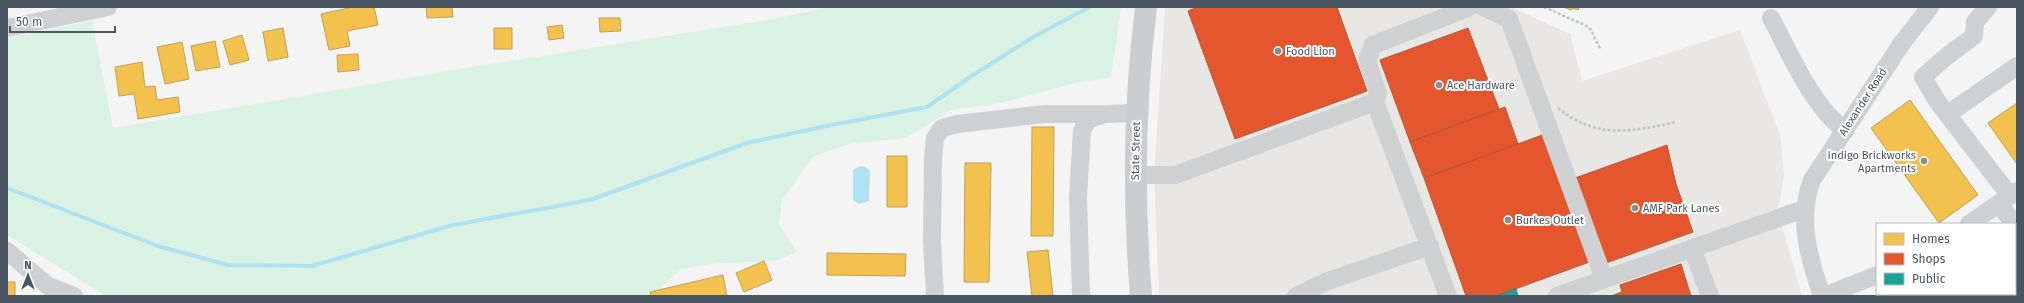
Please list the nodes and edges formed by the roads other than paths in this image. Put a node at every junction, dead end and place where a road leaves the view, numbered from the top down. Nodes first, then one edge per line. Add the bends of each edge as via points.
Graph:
1 (108, 7) edge
2 (1146, 7) edge
3 (1470, 7) edge
4 (1483, 7) edge
5 (1930, 7) edge
6 (1988, 7) edge
7 (1771, 18) dead end
8 (7, 28) edge
9 (2017, 66) edge
10 (1375, 102) junction
11 (1136, 113) junction
12 (1105, 114) junction
13 (1948, 114) junction
14 (1845, 131) junction
15 (1135, 175) junction
16 (2009, 197) edge
17 (1804, 209) junction
18 (1970, 223) edge
19 (2014, 223) edge
20 (1430, 246) junction
21 (1692, 248) junction
22 (7, 251) edge
23 (1876, 275) edge
24 (1604, 279) junction
25 (48, 291) edge
26 (74, 296) edge
27 (935, 296) edge
28 (1081, 296) edge
29 (1141, 296) edge
30 (1296, 296) edge
31 (1448, 296) edge
32 (1557, 296) edge
33 (1710, 296) edge
34 (1823, 296) edge

1 - 8 street
2 - 11 main road, State Street
3 - 10 street via 1373,45 1367,61 1378,93
4 - 24 street via 1509,19
5 - 14 street, Alexander Road via 1902,43
6 - 13 street via 1975,22 1974,36 1923,77
7 - 14 street via 1819,104 1830,119
9 - 13 street
10 - 15 street via 1175,175
10 - 20 street
11 - 12 street
11 - 15 main road, State Street
12 - 27 street via 1045,114 942,128 935,138 933,159 932,242
12 - 28 street via 1087,120 1082,131 1078,197
13 - 16 street
14 - 17 street, Alexander Road via 1812,180
15 - 29 main road, State Street
16 - 18 street
16 - 19 street
17 - 21 street
17 - 34 street, Alexander Road via 1809,253
20 - 30 street via 1325,282
20 - 31 street
21 - 24 street
21 - 33 street
22 - 25 street
23 - 34 street
24 - 32 street
25 - 26 street

